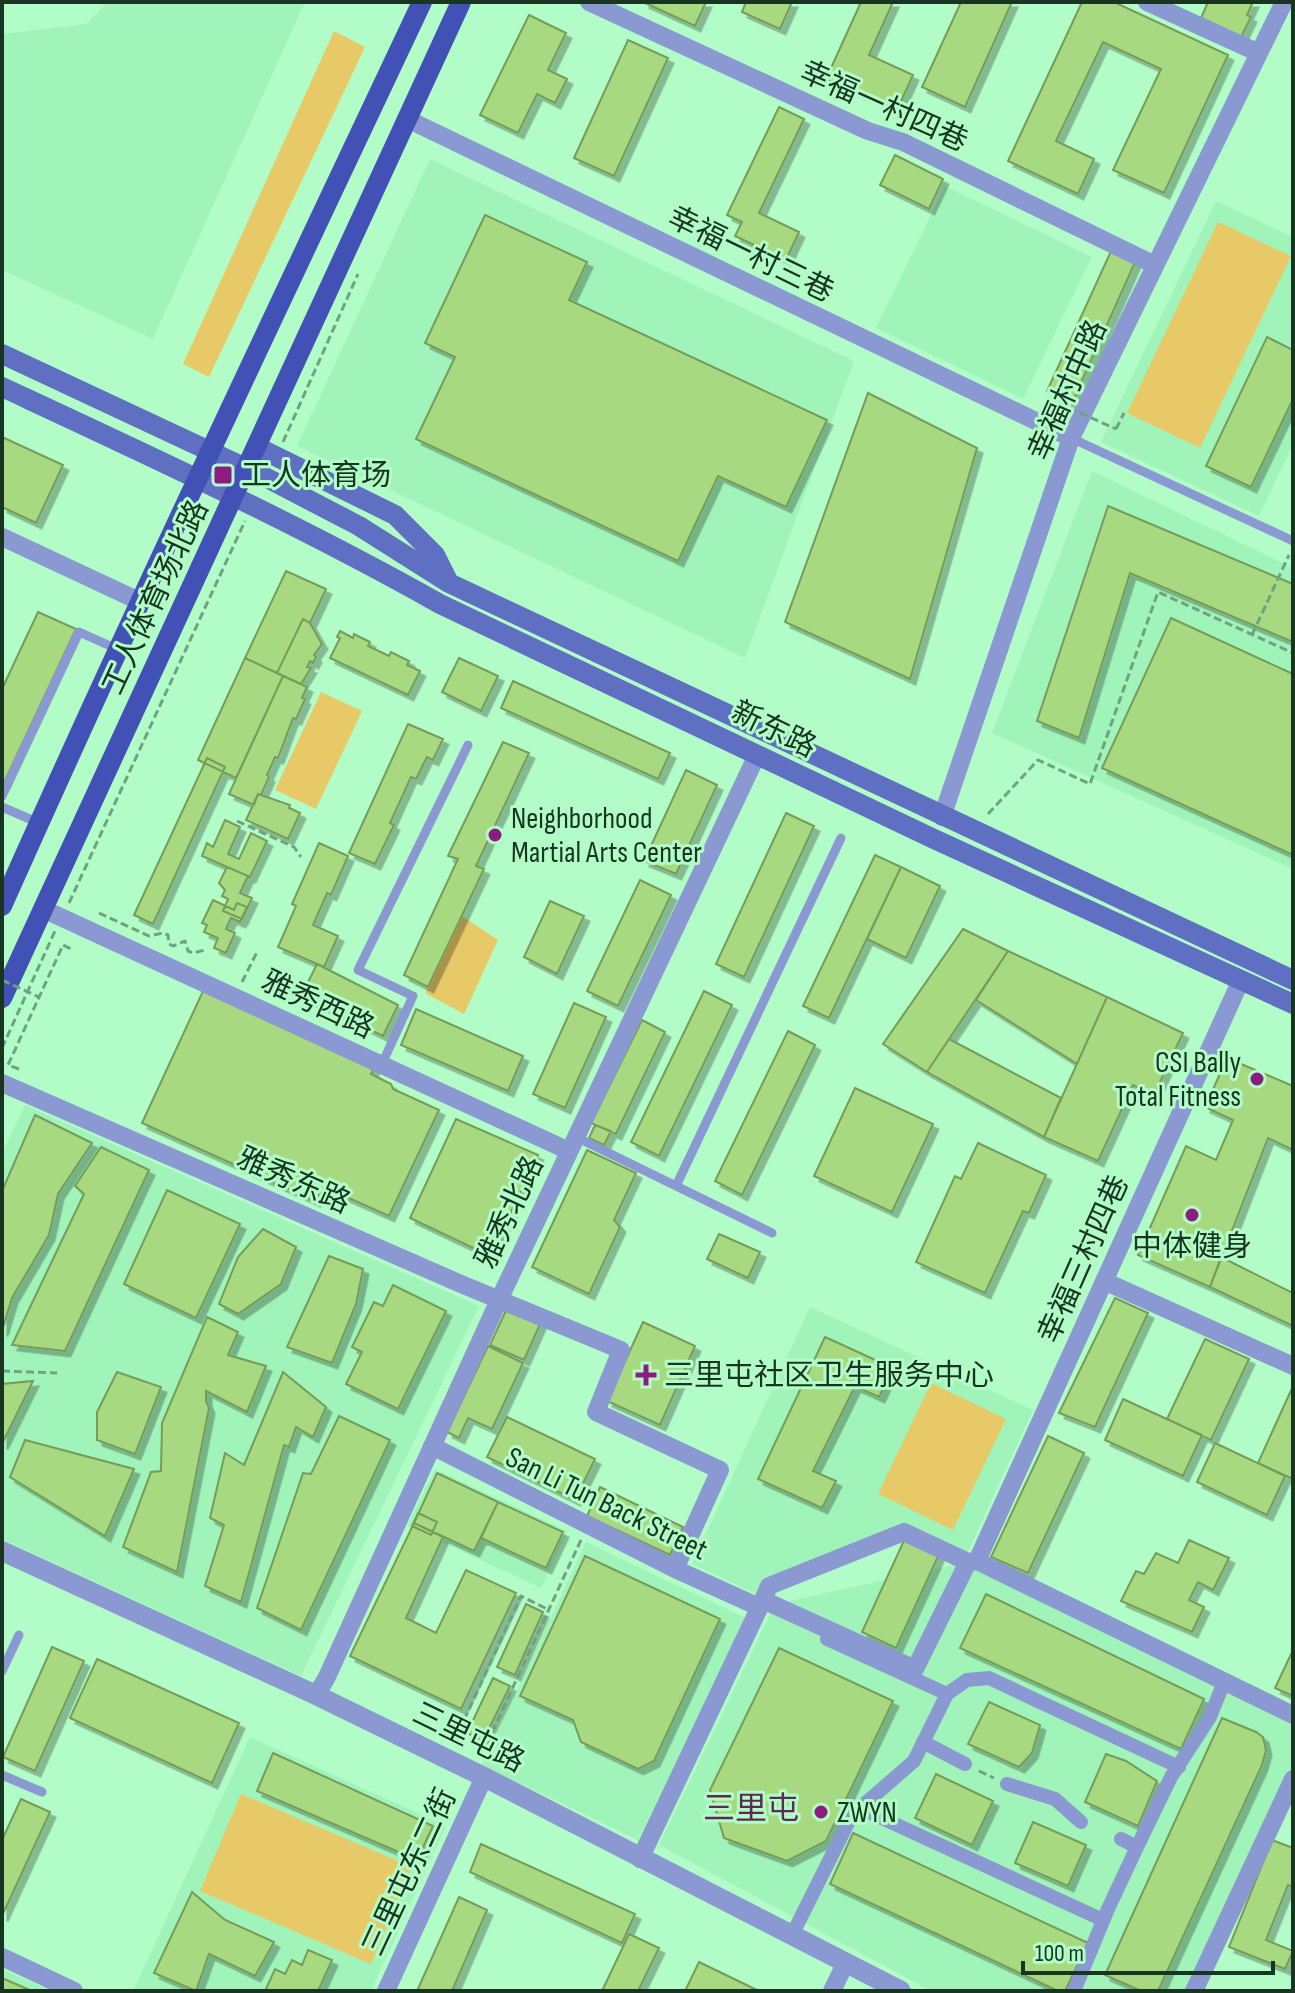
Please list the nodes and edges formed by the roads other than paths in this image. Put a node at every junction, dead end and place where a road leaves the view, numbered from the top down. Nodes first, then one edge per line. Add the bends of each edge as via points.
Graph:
1 (422, 2) edge
2 (461, 2) edge
3 (589, 2) edge
4 (1147, 2) edge
5 (1284, 2) edge
6 (1259, 53) junction
7 (407, 119) junction
8 (1155, 265) junction
9 (2, 354) edge
10 (2, 387) edge
11 (1071, 438) junction
12 (257, 447) junction
13 (211, 452) junction
14 (246, 469) junction
15 (199, 479) junction
16 (243, 501) junction
17 (2, 537) edge
18 (1293, 544) edge
19 (449, 583) junction
20 (139, 601) junction
21 (117, 649) junction
22 (468, 745) dead end
23 (757, 755) junction
24 (2, 796) edge
25 (2, 807) edge
26 (942, 817) junction
27 (39, 823) junction
28 (841, 838) dead end
29 (2, 906) edge
30 (53, 913) junction
31 (1241, 980) junction
32 (1293, 980) edge
33 (2, 998) edge
34 (1293, 1004) edge
35 (382, 1064) junction
36 (2, 1083) edge
37 (573, 1144) junction
38 (676, 1186) junction
39 (772, 1233) dead end
40 (1104, 1281) junction
41 (499, 1300) junction
42 (1293, 1366) edge
43 (432, 1446) junction
44 (2, 1551) edge
45 (972, 1562) junction
46 (675, 1569) junction
47 (761, 1604) junction
48 (19, 1635) dead end
49 (2, 1671) edge
50 (919, 1681) junction
51 (1224, 1682) junction
52 (947, 1694) junction
53 (316, 1695) junction
54 (1293, 1715) edge
55 (923, 1742) junction
56 (965, 1764) road end
57 (1179, 1767) junction
58 (2, 1775) edge
59 (484, 1777) junction
60 (1293, 1779) edge
61 (1007, 1784) road end
62 (42, 1792) dead end
63 (860, 1808) junction
64 (1081, 1822) dead end
65 (1121, 1839) dead end
66 (1137, 1847) junction
67 (640, 1859) junction
68 (1103, 1920) junction
69 (791, 1937) junction
70 (2, 1957) edge
71 (845, 1964) junction
72 (74, 1991) edge
73 (386, 1991) edge
74 (832, 1991) edge
75 (901, 1991) edge
76 (1074, 1991) edge
77 (1194, 1991) edge

1 - 13 main road, 工人体育场北路
2 - 7 main road, 工人体育场北路
3 - 8 street, 幸福一村四巷 via 868,131 903,142
4 - 6 street
5 - 6 street, 幸福村中路
6 - 8 street, 幸福村中路
7 - 11 street, 幸福一村三巷
7 - 12 main road, 工人体育场北路
8 - 11 street, 幸福村中路
9 - 13 main road, 新东路
10 - 15 main road, 新东路
11 - 18 lane
11 - 26 street, 幸福村中路
12 - 14 main road, 工人体育场北路
12 - 19 main road via 395,515 435,555
13 - 14 main road, 新东路
13 - 15 main road, 工人体育场北路
14 - 16 main road, 工人体育场北路
14 - 19 main road, 新东路 via 359,526
15 - 16 main road, 新东路
15 - 20 main road, 工人体育场北路
16 - 23 main road, 新东路 via 440,604
16 - 30 main road, 工人体育场北路
17 - 20 street
19 - 26 main road, 新东路
20 - 21 main road, 工人体育场北路
21 - 24 lane via 79,632
21 - 27 main road, 工人体育场北路
22 - 35 lane via 358,970 413,996
23 - 31 main road, 新东路
23 - 37 street, 雅秀北路
25 - 27 lane
26 - 32 main road, 新东路
27 - 29 main road, 工人体育场北路
28 - 38 lane
30 - 33 main road, 工人体育场北路
30 - 35 street, 雅秀西路
31 - 34 main road, 新东路
31 - 40 street, 幸福三村四巷
35 - 37 street, 雅秀西路
36 - 41 street, 雅秀东路
37 - 38 lane
37 - 41 street, 雅秀北路
38 - 39 lane
40 - 42 street
40 - 45 street, 幸福三村四巷
41 - 43 street, 雅秀北路
41 - 46 street, 雅秀东路 via 621,1350 596,1412 720,1470
43 - 46 street, San Li Tun Back Street
43 - 53 street, 雅秀北路
44 - 53 street, 三里屯路
45 - 47 street via 904,1532 769,1586
45 - 47 street, 幸福三村四巷 via 915,1669
45 - 50 street
45 - 51 street
46 - 47 street, San Li Tun Back Street
47 - 50 street
47 - 67 street
48 - 49 lane
50 - 52 street
51 - 54 street
51 - 57 street via 1210,1717
52 - 55 street
52 - 57 street via 967,1680 989,1678
53 - 59 street, 三里屯路
55 - 56 street
55 - 63 street via 914,1761
57 - 66 street
58 - 62 lane
59 - 67 street, 三里屯路
59 - 73 street, 三里屯东二街
60 - 77 street
61 - 64 street via 1055,1799
63 - 68 street
63 - 69 street
65 - 66 street
66 - 68 street
67 - 69 street, 三里屯路
68 - 76 street
69 - 71 street, 三里屯路
70 - 72 street
71 - 74 street
71 - 75 street, 三里屯路

